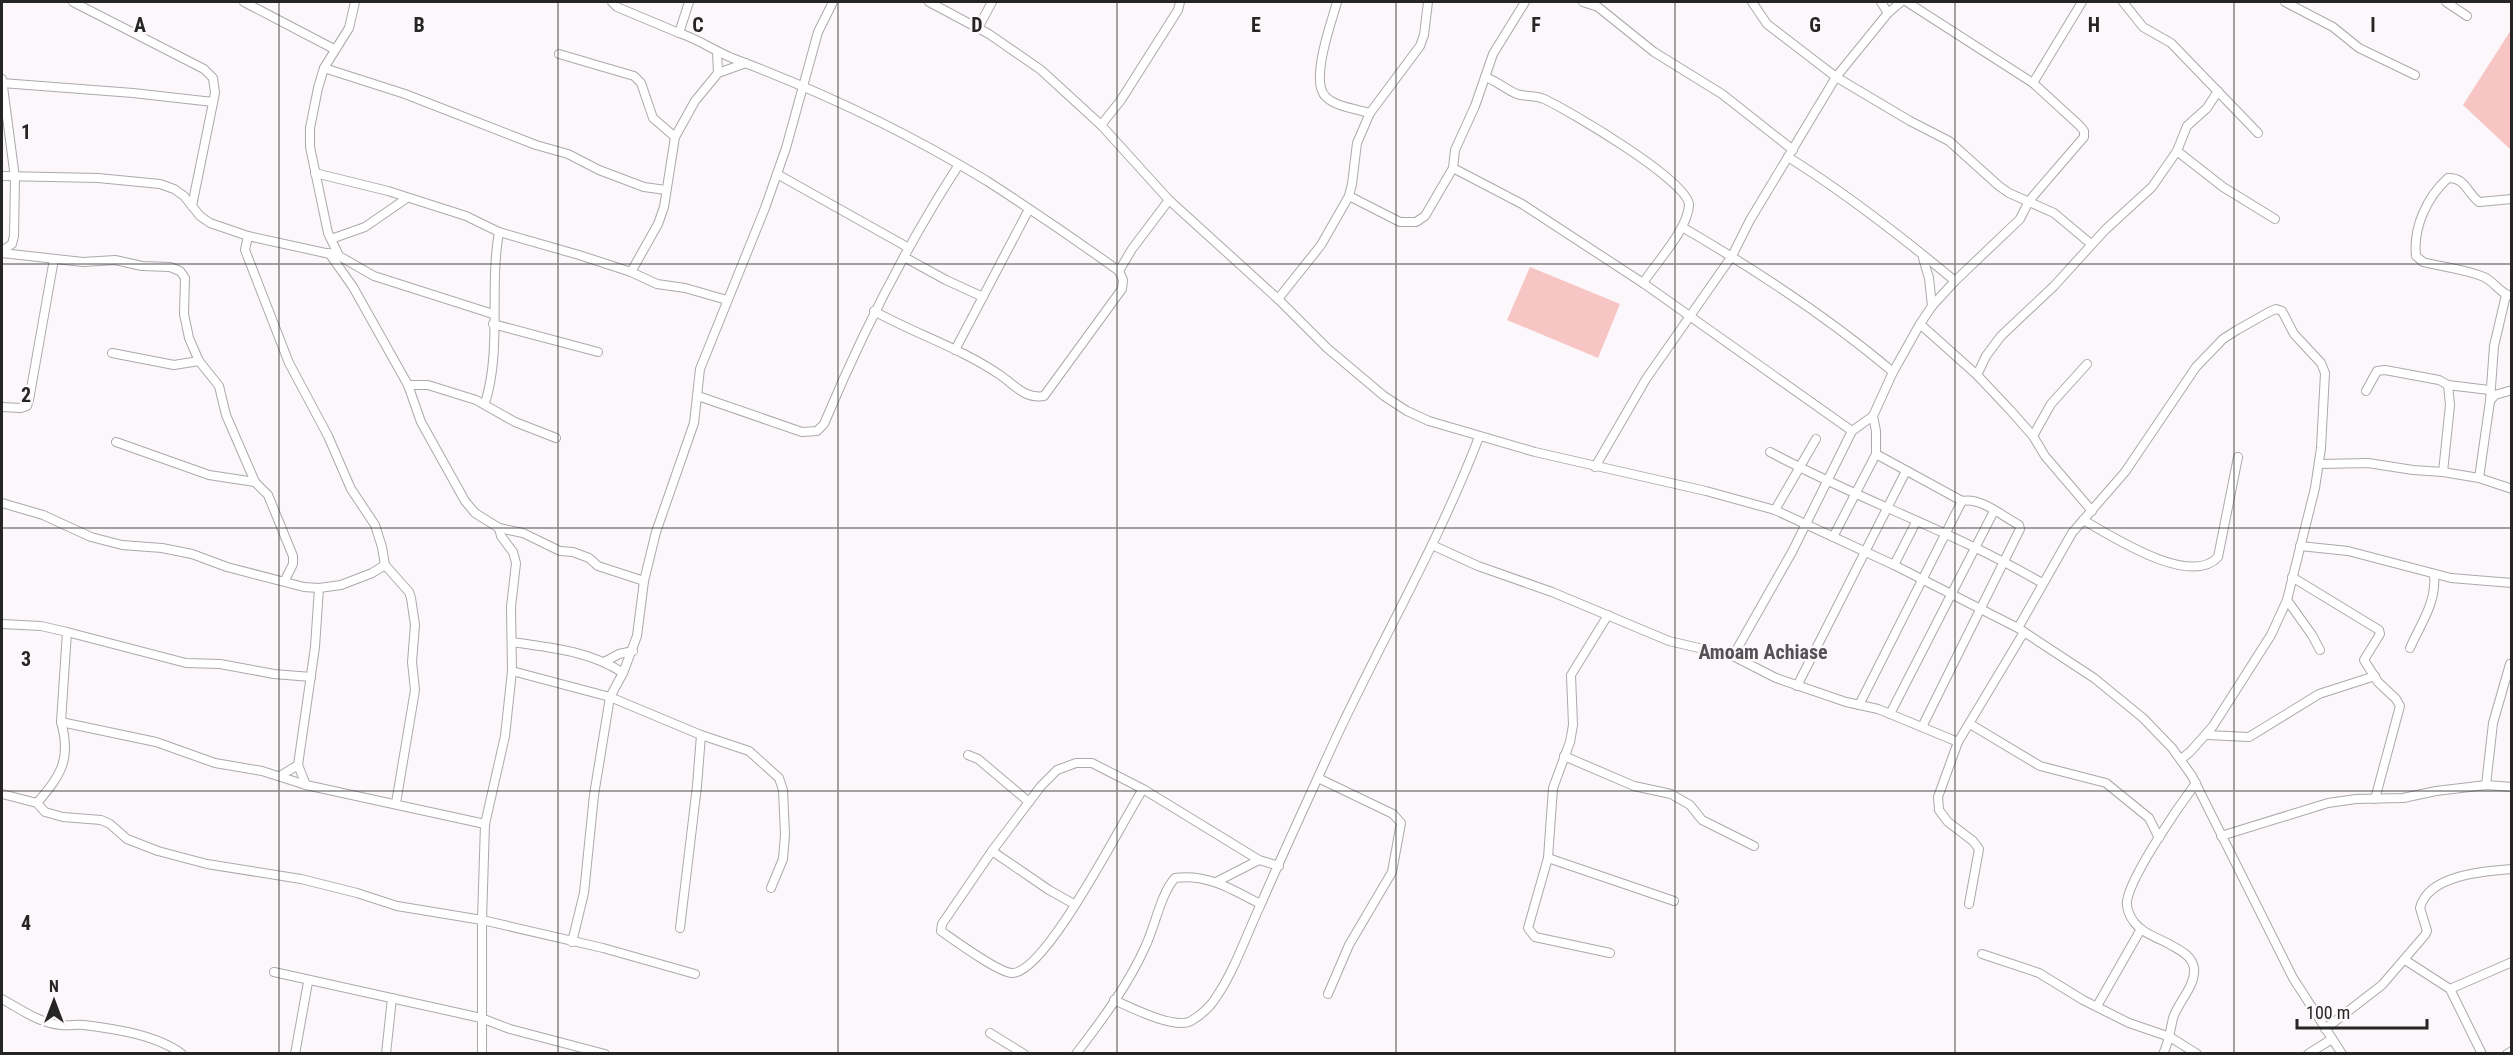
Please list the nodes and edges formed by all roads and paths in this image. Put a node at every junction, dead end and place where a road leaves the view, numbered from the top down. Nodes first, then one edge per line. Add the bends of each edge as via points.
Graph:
1 (73, 2) edge
2 (244, 2) edge
3 (354, 2) edge
4 (612, 2) edge
5 (689, 2) edge
6 (833, 2) edge
7 (929, 2) edge
8 (992, 2) edge
9 (1180, 2) edge
10 (1337, 2) edge
11 (1428, 2) edge
12 (1525, 2) edge
13 (1583, 2) edge
14 (1752, 2) edge
15 (1881, 2) edge
16 (1901, 2) edge
17 (1908, 2) edge
18 (2082, 2) edge
19 (2123, 2) edge
20 (2285, 2) edge
21 (2446, 2) edge
22 (1888, 13) junction
23 (2467, 16) dead end
24 (978, 28) junction
25 (679, 33) junction
26 (334, 49) junction
27 (717, 52) junction
28 (559, 54) dead end
29 (746, 63) junction
30 (324, 68) junction
31 (718, 73) junction
32 (2415, 75) dead end
33 (1485, 77) junction
34 (1836, 77) junction
35 (2, 81) edge
36 (2033, 83) junction
37 (804, 86) junction
38 (2218, 91) junction
39 (213, 102) junction
40 (1370, 113) junction
41 (1101, 125) junction
42 (2258, 133) dead end
43 (675, 137) junction
44 (2177, 152) junction
45 (1790, 154) junction
46 (958, 166) junction
47 (1453, 168) junction
48 (315, 173) junction
49 (777, 174) junction
50 (2, 176) edge
51 (15, 178) junction
52 (666, 190) junction
53 (1349, 195) junction
54 (407, 198) junction
55 (2511, 199) edge
56 (1169, 200) junction
57 (2029, 201) junction
58 (192, 206) junction
59 (1029, 209) junction
60 (2275, 219) dead end
61 (1682, 227) junction
62 (499, 232) junction
63 (248, 236) junction
64 (329, 236) junction
65 (2091, 244) junction
66 (909, 248) junction
67 (318, 250) junction
68 (2, 252) edge
69 (329, 253) junction
70 (1922, 254) junction
71 (339, 256) junction
72 (1732, 256) junction
73 (904, 257) junction
74 (54, 259) junction
75 (1119, 271) junction
76 (631, 272) junction
77 (1955, 282) junction
78 (1642, 283) junction
79 (2509, 296) edge
80 (983, 297) junction
81 (1278, 299) junction
82 (727, 300) junction
83 (1932, 306) junction
84 (874, 311) junction
85 (493, 314) junction
86 (1689, 316) junction
87 (493, 324) junction
88 (1920, 324) junction
89 (955, 350) junction
90 (598, 352) dead end
91 (112, 353) dead end
92 (199, 360) junction
93 (2086, 364) dead end
94 (1893, 372) junction
95 (1977, 375) junction
96 (408, 385) junction
97 (2448, 385) junction
98 (2489, 390) junction
99 (2511, 390) edge
100 (2366, 391) dead end
101 (698, 396) junction
102 (2490, 401) junction
103 (485, 403) junction
104 (2, 407) edge
105 (1873, 416) junction
106 (1852, 431) junction
107 (2033, 436) junction
108 (1479, 437) junction
109 (556, 438) dead end
110 (1816, 439) dead end
111 (116, 442) dead end
112 (1770, 452) dead end
113 (1876, 454) junction
114 (2238, 457) dead end
115 (2319, 464) junction
116 (1595, 467) junction
117 (1799, 468) junction
118 (1906, 471) junction
119 (2443, 472) junction
120 (2479, 478) junction
121 (255, 482) junction
122 (1829, 482) junction
123 (2511, 489) edge
124 (1855, 494) junction
125 (1962, 501) junction
126 (2, 503) edge
127 (1888, 509) junction
128 (1775, 510) junction
129 (1994, 511) junction
130 (2092, 512) junction
131 (2083, 520) junction
132 (1916, 522) junction
133 (1807, 525) junction
134 (499, 528) junction
135 (1946, 534) junction
136 (1833, 537) junction
137 (1432, 545) junction
138 (2300, 546) junction
139 (1975, 549) junction
140 (1865, 552) junction
141 (2004, 561) junction
142 (385, 565) junction
143 (1894, 565) junction
144 (2434, 574) junction
145 (2292, 577) junction
146 (1924, 579) junction
147 (285, 580) junction
148 (644, 581) junction
149 (2042, 583) junction
150 (2511, 583) edge
151 (320, 588) junction
152 (1952, 594) junction
153 (2287, 600) junction
154 (1979, 610) junction
155 (1608, 615) junction
156 (2, 624) edge
157 (2021, 630) junction
158 (67, 632) junction
159 (512, 642) junction
160 (2410, 648) dead end
161 (2320, 650) dead end
162 (633, 651) junction
163 (1733, 656) junction
164 (606, 661) junction
165 (2510, 664) edge
166 (512, 670) junction
167 (623, 673) junction
168 (2375, 676) junction
169 (311, 677) junction
170 (1797, 686) junction
171 (610, 698) junction
172 (1859, 705) junction
173 (1890, 714) junction
174 (61, 722) junction
175 (1970, 724) junction
176 (1922, 727) junction
177 (700, 735) junction
178 (2207, 735) junction
179 (1958, 742) junction
180 (968, 755) dead end
181 (1564, 756) junction
182 (2181, 759) junction
183 (298, 765) junction
184 (280, 776) junction
185 (1318, 777) junction
186 (2196, 783) junction
187 (306, 785) junction
188 (2486, 785) junction
189 (2511, 787) edge
190 (1143, 789) junction
191 (2, 794) edge
192 (2375, 799) junction
193 (1029, 802) junction
194 (37, 803) junction
195 (396, 803) junction
196 (485, 824) junction
197 (2222, 836) junction
198 (2159, 838) junction
199 (1754, 846) dead end
200 (992, 851) junction
201 (1548, 858) junction
202 (1259, 860) junction
203 (1279, 866) junction
204 (2511, 869) edge
205 (1215, 882) junction
206 (771, 888) dead end
207 (1674, 901) dead end
208 (1074, 904) junction
209 (1260, 904) junction
210 (1969, 904) dead end
211 (482, 921) junction
212 (680, 928) dead end
213 (2141, 929) junction
214 (572, 942) junction
215 (1610, 953) dead end
216 (1982, 954) dead end
217 (2404, 960) junction
218 (2511, 962) edge
219 (274, 972) dead end
220 (695, 974) dead end
221 (308, 982) junction
222 (2450, 989) junction
223 (1328, 994) dead end
224 (392, 998) junction
225 (2, 999) edge
226 (1114, 1000) junction
227 (2097, 1006) junction
228 (481, 1018) junction
229 (2325, 1029) junction
230 (990, 1033) dead end
231 (2170, 1037) junction
232 (2332, 1039) junction
233 (2511, 1051) edge
234 (182, 1053) edge
235 (295, 1053) edge
236 (386, 1053) edge
237 (482, 1053) edge
238 (605, 1053) edge
239 (1024, 1053) edge
240 (1076, 1053) edge
241 (2163, 1053) edge
242 (2197, 1053) edge
243 (2307, 1053) edge
244 (2342, 1053) edge
245 (2482, 1053) edge
246 (2507, 1053) edge

1 - 39 street via 204,69 215,84
2 - 26 street
3 - 26 street via 349,28
4 - 25 street
5 - 25 street
6 - 37 street via 818,32
7 - 24 street
8 - 24 street
9 - 41 street
10 - 40 street via 1323,50 1320,86 1331,102
11 - 40 street via 1420,46
12 - 33 street via 1492,54
13 - 45 street via 1599,7 1654,52 1722,94
14 - 34 street via 1767,24
15 - 22 street
16 - 22 street
17 - 36 street
18 - 36 street
19 - 38 street via 2143,27 2171,43
20 - 32 street via 2333,27 2360,48
21 - 23 street
22 - 34 street
24 - 41 street via 1041,70
25 - 27 street
26 - 30 street
27 - 29 street
27 - 31 street
28 - 43 street via 634,76 641,83 653,118
29 - 31 street
29 - 37 street
30 - 48 street via 310,128
30 - 52 street via 377,84 536,146 568,154 644,186
31 - 43 street via 695,101
33 - 47 street via 1455,150
33 - 61 street via 1581,118 1647,163 1688,199
34 - 45 street
34 - 57 street via 1949,141 1999,186
35 - 39 street
35 - 51 street
36 - 57 street via 2084,134
37 - 46 street
37 - 49 street
38 - 42 street
38 - 44 street via 2207,108 2187,126
39 - 58 street
40 - 53 street via 1357,143
41 - 56 street
43 - 52 street
44 - 60 street
44 - 65 street via 2147,192
45 - 70 street
45 - 72 street
46 - 59 street
46 - 66 street
47 - 53 street via 1425,216 1416,222 1401,222
47 - 78 street via 1522,204
48 - 54 street
48 - 64 street
49 - 66 street
49 - 82 street
50 - 51 street
51 - 58 street via 52,176 160,184 174,189
51 - 68 street via 14,236
52 - 76 street via 658,224
53 - 81 street via 1321,245
54 - 62 street via 466,216
54 - 64 street via 365,227
55 - 79 street via 2479,202 2463,182 2448,178 2425,210 2415,249 2422,262 2481,276
56 - 75 street
56 - 81 street
57 - 65 street via 2054,213
57 - 77 street via 2020,219
58 - 63 street via 210,223
59 - 75 street
59 - 80 street
61 - 72 street
61 - 78 street
62 - 76 street
62 - 85 street
63 - 67 street
63 - 142 street via 245,250 273,327 351,489 375,525
64 - 67 street
64 - 71 street
65 - 95 street via 2001,336
66 - 73 street
67 - 69 street
68 - 74 street
69 - 71 street
69 - 96 street via 353,287
70 - 77 street
70 - 83 street
71 - 85 street via 374,276
72 - 86 street
72 - 94 street via 1846,334
73 - 80 street
73 - 84 street
74 - 92 street via 115,260 180,271 185,278 184,314 189,338
74 - 104 street via 27,406
75 - 89 street via 1122,290 1044,396 1024,394 1000,375
76 - 82 street via 657,284
77 - 83 street
78 - 86 street
79 - 98 street via 2494,346
80 - 89 street
81 - 108 street via 1327,348 1384,396 1429,421
82 - 101 street via 700,369
83 - 88 street
84 - 89 street
84 - 101 street via 818,431 802,432
85 - 87 street
86 - 106 street
86 - 116 street via 1646,379
87 - 90 street
87 - 103 street via 492,371
88 - 94 street
88 - 95 street
91 - 92 street via 174,365
92 - 121 street via 219,386 226,416
93 - 107 street via 2051,404
94 - 105 street
95 - 107 street
96 - 103 street via 428,386
96 - 134 street via 421,422 465,501 475,513
97 - 98 street
97 - 100 street via 2381,370
97 - 119 street via 2450,405
98 - 102 street
99 - 102 street via 2494,395
101 - 148 street via 694,423 656,532
102 - 120 street
103 - 109 street via 515,422
105 - 106 street
105 - 113 street
106 - 122 street
107 - 130 street
108 - 116 street
108 - 137 street
110 - 117 street
111 - 121 street via 208,476
112 - 117 street
113 - 118 street
113 - 124 street
114 - 131 street via 2218,557 2210,563 2171,564 2134,549
115 - 119 street via 2368,464
115 - 130 street via 2324,369 2294,334 2285,315 2276,309 2223,339 2196,367 2138,454
115 - 138 street
116 - 128 street
117 - 122 street
117 - 128 street
118 - 125 street
118 - 127 street
119 - 120 street
120 - 123 street
121 - 147 street via 268,495 293,556
122 - 124 street
122 - 133 street
124 - 127 street
124 - 136 street
125 - 129 street via 1970,499
125 - 135 street
126 - 147 street via 43,515 91,537 192,554 227,567
127 - 132 street
127 - 140 street
128 - 133 street
129 - 139 street
129 - 141 street via 2020,529
130 - 131 street
131 - 149 street
132 - 135 street
132 - 143 street
133 - 136 street
133 - 163 street
134 - 148 street via 523,533 560,551 573,552 598,566
134 - 159 street via 516,563
135 - 139 street
135 - 146 street
136 - 140 street
137 - 155 street
137 - 185 street
138 - 144 street via 2348,551
138 - 145 street
139 - 141 street
139 - 152 street
140 - 143 street
140 - 170 street
141 - 149 street
141 - 154 street
142 - 151 street via 341,585
142 - 195 street via 409,592 415,625 415,690
143 - 146 street
144 - 150 street
144 - 160 street via 2433,600
145 - 153 street
145 - 168 street via 2379,630 2364,658
146 - 152 street
146 - 172 street
147 - 151 street
148 - 162 street
149 - 157 street
151 - 169 street
152 - 154 street
152 - 173 street
153 - 161 street
153 - 178 street via 2271,635
154 - 157 street
154 - 176 street
155 - 163 street via 1669,641
155 - 181 street via 1571,675 1573,725
156 - 158 street
157 - 175 street
157 - 182 street via 2127,704
158 - 169 street via 186,663
158 - 174 street
159 - 164 street
159 - 166 street
162 - 164 street
162 - 167 street
163 - 170 street
164 - 167 street
165 - 188 street via 2493,723
166 - 171 street
166 - 196 street via 505,736
167 - 171 street
168 - 178 street via 2319,694 2249,737
168 - 192 street via 2400,706
169 - 183 street
170 - 172 street
171 - 177 street
171 - 214 street via 594,795 584,893
172 - 173 street
173 - 176 street
174 - 184 street via 156,742 215,763
174 - 194 street via 66,754 61,771
175 - 179 street
175 - 198 street via 2040,766 2106,783 2150,818
176 - 179 street
177 - 206 street via 749,751 779,778 785,814 783,859
177 - 212 street
178 - 182 street
179 - 210 street via 1937,803 1947,822 1979,849
180 - 193 street
181 - 199 street via 1634,786 1671,794 1690,805 1702,820
181 - 201 street via 1553,788
182 - 186 street
183 - 184 street
183 - 187 street
184 - 187 street
185 - 203 street
185 - 223 street via 1393,814 1401,824 1392,872 1349,945
186 - 197 street
186 - 198 street
187 - 195 street
188 - 189 street
188 - 192 street
190 - 193 street via 1092,763 1076,763 1052,774
190 - 202 street
190 - 208 street
191 - 194 street
192 - 197 street via 2328,803
193 - 200 street
194 - 211 street via 45,812 100,820 127,838 158,851 207,864 302,879 397,906
195 - 196 street
196 - 211 street
197 - 229 street via 2293,978
198 - 213 street via 2127,900 2130,916
200 - 208 street
200 - 208 street via 941,927 959,944 1000,970 1012,973 1028,967 1048,946
201 - 207 street
201 - 215 street via 1528,928 1530,933
202 - 203 street
202 - 205 street
203 - 209 street
204 - 217 street via 2463,875 2427,895 2420,908 2427,931
205 - 209 street
205 - 226 street via 1194,876 1170,882 1145,946
209 - 226 street via 1218,996 1189,1022 1176,1023
211 - 214 street
211 - 228 street
213 - 227 street
213 - 231 street via 2185,953 2192,962 2193,981 2173,1018
214 - 220 street
216 - 227 street via 2039,973
217 - 222 street
217 - 229 street via 2382,985
218 - 222 street
219 - 221 street
221 - 224 street
221 - 235 street
222 - 245 street
224 - 228 street
224 - 236 street
225 - 234 street via 37,1019 142,1036 169,1044
226 - 240 street
227 - 231 street via 2129,1023
228 - 237 street
228 - 238 street
229 - 232 street
230 - 239 street
231 - 241 street
231 - 242 street
232 - 243 street
232 - 244 street
233 - 246 street

